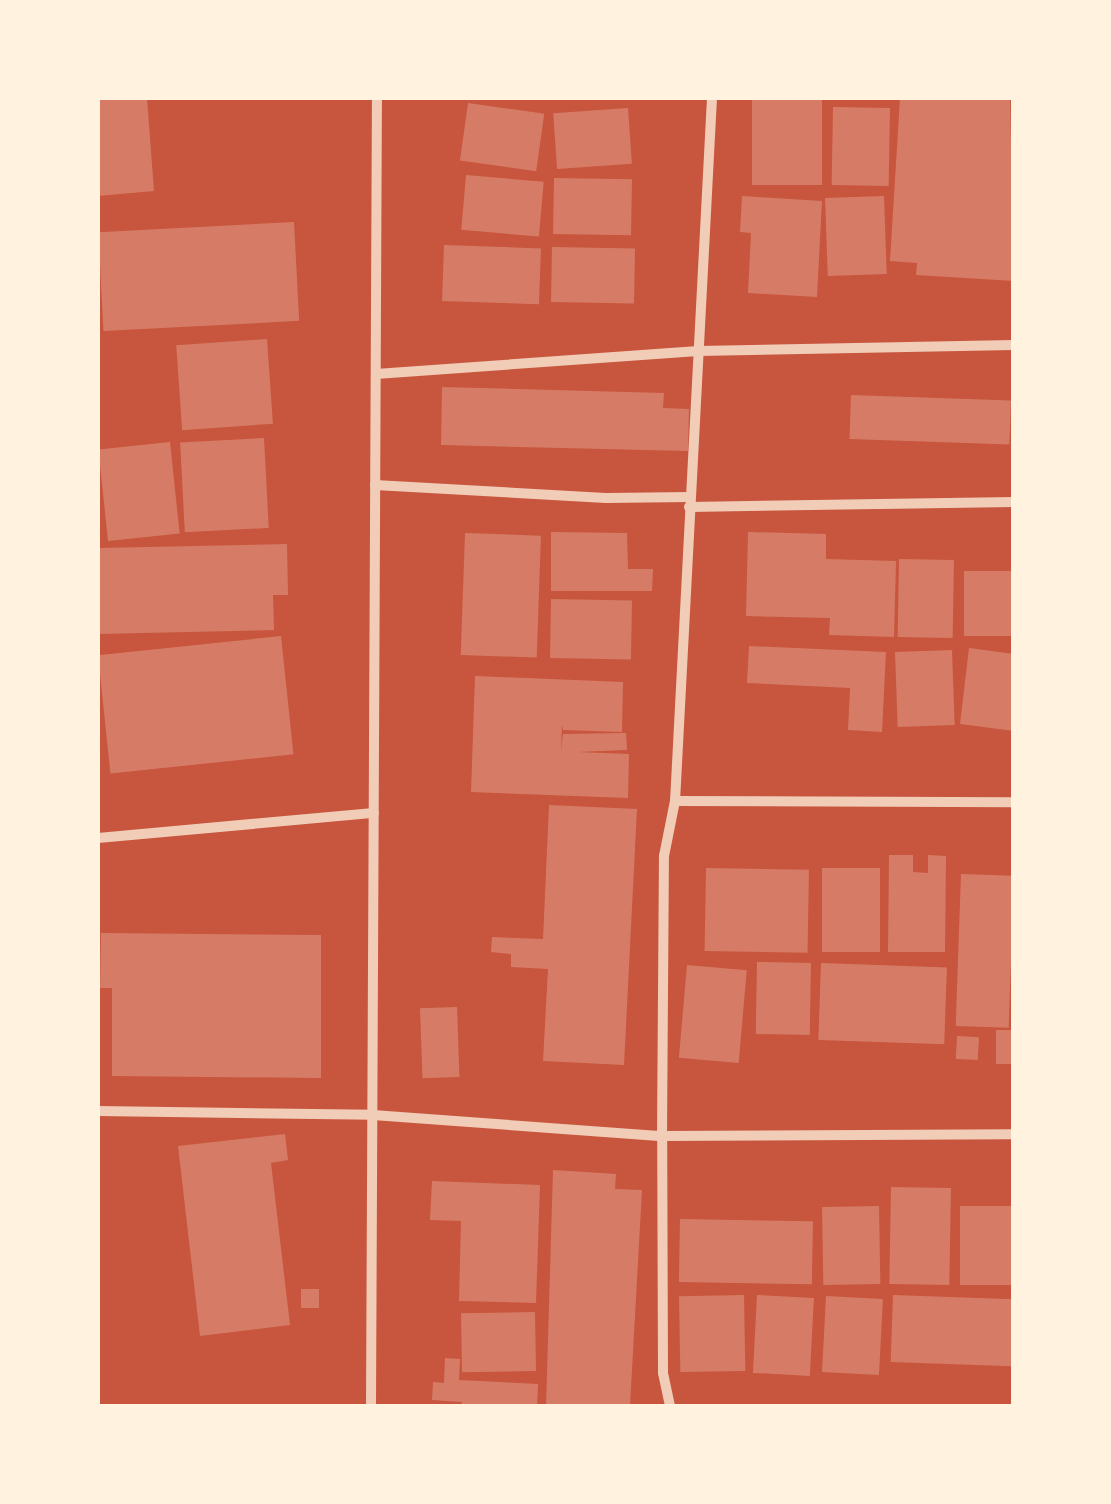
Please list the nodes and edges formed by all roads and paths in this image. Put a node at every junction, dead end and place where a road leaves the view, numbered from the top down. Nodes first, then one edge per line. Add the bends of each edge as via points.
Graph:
1 (377, 98) edge
2 (712, 98) edge
3 (1014, 346) edge
4 (698, 351) junction
5 (376, 374) junction
6 (375, 485) junction
7 (689, 502) junction
8 (1014, 502) edge
9 (674, 801) junction
10 (1014, 802) edge
11 (374, 812) junction
12 (98, 838) edge
13 (98, 1111) edge
14 (373, 1116) junction
15 (1014, 1134) edge
16 (662, 1136) junction
17 (371, 1406) edge
18 (670, 1406) edge

1 - 5 street
2 - 4 street
3 - 4 street
4 - 5 street
4 - 7 street
5 - 6 street
6 - 7 street
6 - 11 street
7 - 8 street
7 - 9 street
9 - 10 street
9 - 16 street via 664,856
11 - 12 street
11 - 14 street
13 - 14 street
14 - 16 street
14 - 17 street
15 - 16 street
16 - 18 street via 663,1373

